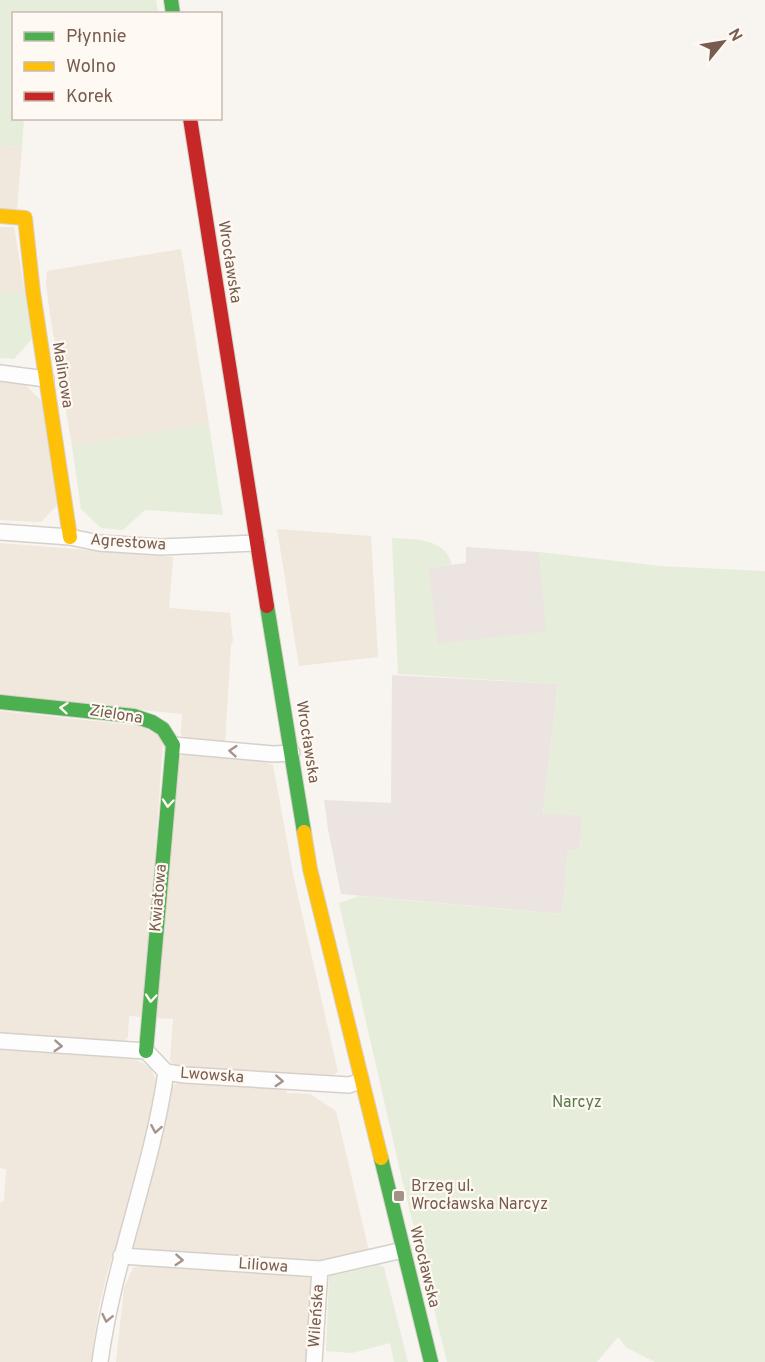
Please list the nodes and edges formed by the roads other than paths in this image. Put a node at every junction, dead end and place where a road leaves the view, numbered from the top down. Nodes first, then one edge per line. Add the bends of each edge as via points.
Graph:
1 (190, 120) edge
2 (0, 216) edge
3 (0, 373) edge
4 (46, 379) junction
5 (0, 532) edge
6 (70, 537) junction
7 (256, 543) junction
8 (0, 702) edge
9 (173, 745) junction
10 (292, 753) junction
11 (0, 1041) edge
12 (146, 1051) junction
13 (165, 1072) junction
14 (361, 1081) junction
15 (403, 1250) junction
16 (121, 1256) junction
17 (320, 1269) junction
18 (100, 1362) edge
19 (314, 1362) edge
20 (431, 1362) edge

1 - 7 street, Wrocławska
2 - 4 street, Malinowa via 25,218
3 - 4 street
4 - 6 street, Malinowa
5 - 6 street, Agrestowa
6 - 7 street, Agrestowa via 161,547
7 - 10 street, Wrocławska
9 -> 8 street, Zielona via 153,721 134,716
10 -> 9 street
9 -> 12 street, Kwiatowa
10 - 14 street, Wrocławska via 310,869
11 -> 12 street
12 - 13 street, Lwowska
13 -> 14 street, Lwowska via 348,1085
13 -> 16 street via 154,1142
14 - 15 street, Wrocławska
15 - 17 street, Liliowa
15 - 20 street, Wrocławska
16 -> 17 street, Liliowa
16 -> 18 street
17 - 19 street, Wileńska

